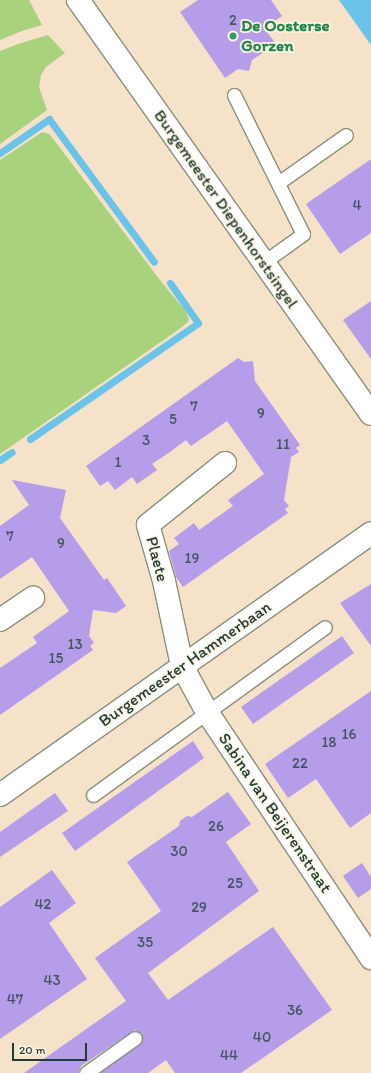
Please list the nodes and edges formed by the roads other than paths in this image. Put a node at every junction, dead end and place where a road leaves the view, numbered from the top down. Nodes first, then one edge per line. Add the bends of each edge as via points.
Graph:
1 (80, 2) edge
2 (234, 95) dead end
3 (346, 135) dead end
4 (278, 183) junction
5 (264, 262) junction
6 (371, 414) edge
7 (225, 463) dead end
8 (371, 533) edge
9 (33, 598) dead end
10 (0, 620) edge
11 (325, 627) dead end
12 (182, 666) junction
13 (207, 712) junction
14 (0, 795) edge
15 (92, 795) dead end
16 (371, 958) edge
17 (135, 1038) dead end
18 (86, 1073) edge

1 - 5 street, Burgemeester Diepenhorstsingel
2 - 4 lane
3 - 4 lane
4 - 5 lane via 303,234
5 - 6 street, Burgemeester Diepenhorstsingel
7 - 12 street, Plaete via 148,525 164,581
8 - 12 street, Burgemeester Hammerbaan
9 - 10 street
11 - 13 lane
12 - 13 street, Sabina van Beijerenstraat
12 - 14 street, Burgemeester Hammerbaan
13 - 15 lane
13 - 16 street, Sabina van Beijerenstraat
17 - 18 lane

